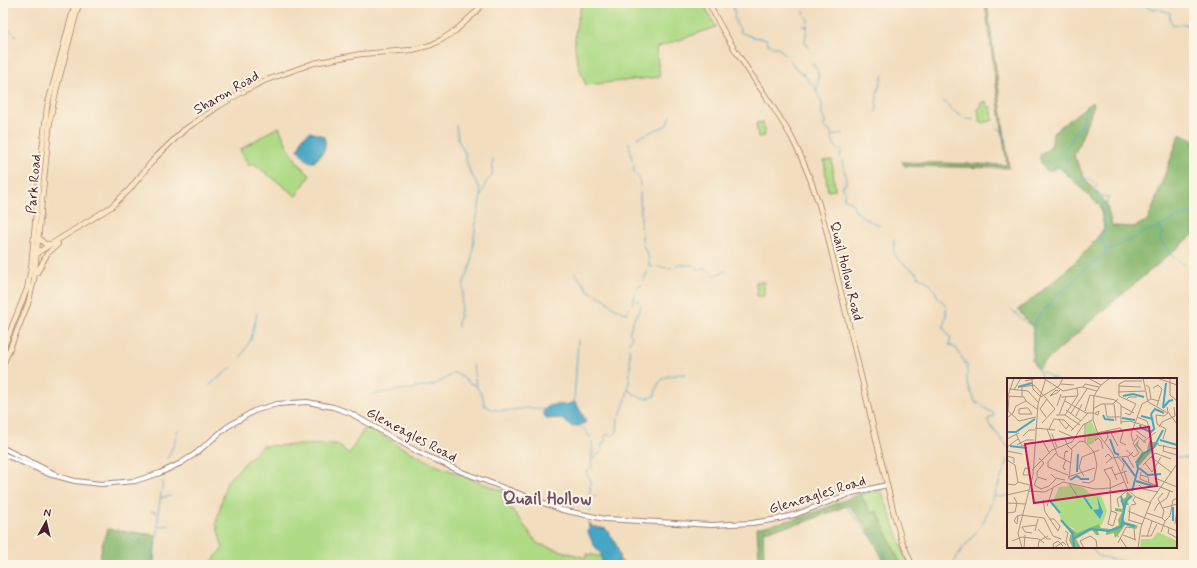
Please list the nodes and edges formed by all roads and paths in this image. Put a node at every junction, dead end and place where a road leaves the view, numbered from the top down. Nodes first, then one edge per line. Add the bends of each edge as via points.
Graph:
1 (75, 3) edge
2 (80, 3) edge
3 (483, 3) edge
4 (709, 3) edge
5 (69, 234) junction
6 (39, 238) junction
7 (55, 243) junction
8 (38, 253) junction
9 (32, 256) junction
10 (34, 280) junction
11 (3, 349) edge
12 (3, 365) edge
13 (3, 448) edge
14 (3, 454) edge
15 (58, 476) junction
16 (887, 485) junction
17 (912, 565) edge

1 - 9 main road, Park Road via 47,107
2 - 6 main road, Park Road via 51,112
3 - 5 main road, Sharon Road via 455,31 431,46 361,54 314,63 244,91 184,130 155,158 121,198
4 - 16 main road, Quail Hollow Road via 792,138 813,186 826,229
5 - 7 main road, Sharon Road
5 - 10 main road via 47,254
6 - 7 main road via 45,244
6 - 8 main road, Park Road
7 - 8 main road, Sharon Road
8 - 9 main road, Sharon Road
8 - 10 main road, Park Road
9 - 11 main road, Park Road via 26,294
10 - 12 main road, Park Road via 28,304
13 - 15 street, Gleneagles Road
14 - 15 street, Gleneagles Road
15 - 16 street, Gleneagles Road via 101,484 142,479 181,463 227,427 247,415 273,405 300,402 324,404 344,410 446,466 562,510 605,519 718,525 752,523 797,514 852,493
16 - 17 main road, Quail Hollow Road via 899,532

